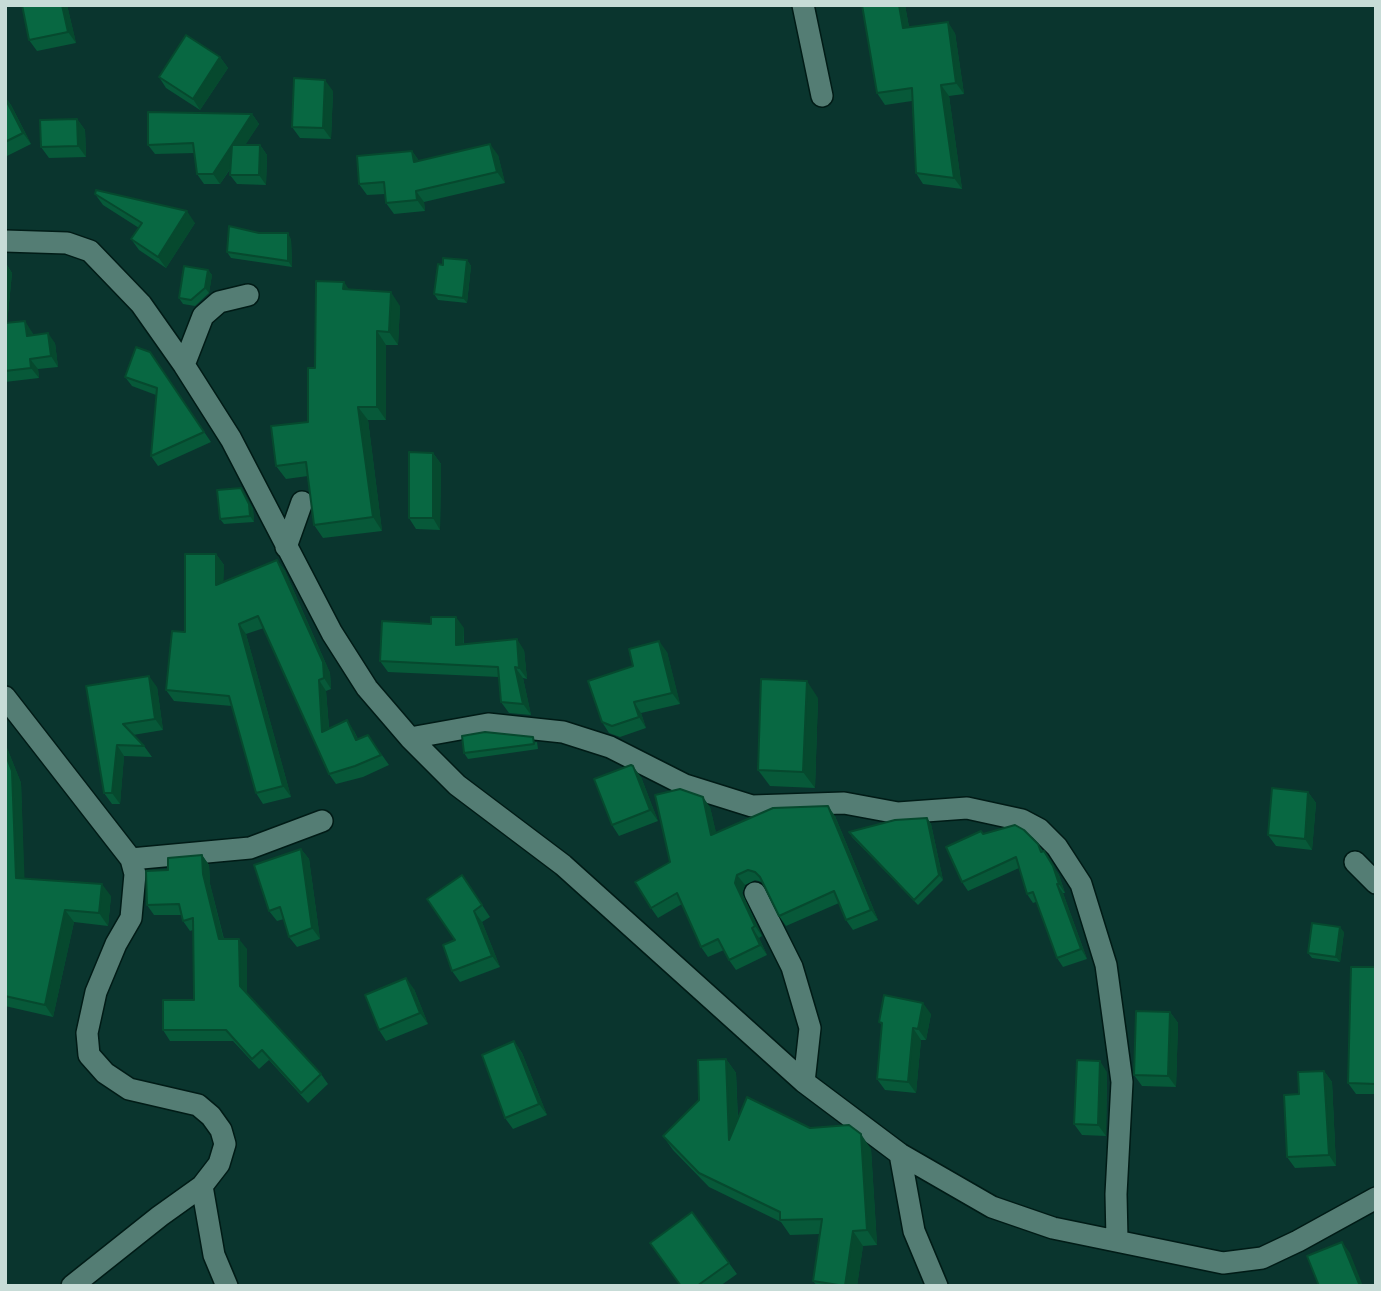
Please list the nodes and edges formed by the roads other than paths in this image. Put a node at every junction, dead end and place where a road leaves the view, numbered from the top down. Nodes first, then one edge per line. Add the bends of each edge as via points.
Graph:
1 (803, 5) edge
2 (822, 96) dead end
3 (5, 241) edge
4 (248, 295) dead end
5 (184, 365) junction
6 (302, 502) dead end
7 (286, 547) junction
8 (5, 697) edge
9 (410, 738) junction
10 (322, 821) dead end
11 (131, 859) junction
12 (1355, 862) dead end
13 (1376, 883) edge
14 (755, 893) dead end
15 (804, 1082) junction
16 (900, 1154) junction
17 (202, 1186) junction
18 (1376, 1198) edge
19 (1117, 1239) junction
20 (72, 1286) edge
21 (227, 1286) edge
22 (937, 1286) edge

1 - 2 street
3 - 5 street via 68,243 90,251 141,304
4 - 5 street via 219,302 203,316
5 - 7 street via 232,439
6 - 7 street
7 - 9 street via 367,688
8 - 11 street
9 - 15 street via 457,785 563,865
9 - 19 street via 488,724 563,732 610,747 685,785 752,806 844,803 898,813 967,808 1022,820 1039,829 1081,884 1106,965 1122,1082
10 - 11 street via 250,848
11 - 17 street via 135,874 131,918 96,992 87,1033 89,1055 105,1073 130,1089 198,1105 211,1116 225,1144 219,1164
12 - 13 street
14 - 15 street via 792,967 810,1028
15 - 16 street
16 - 19 street via 992,1207 1053,1228
16 - 22 street via 914,1231
17 - 20 street
17 - 21 street via 214,1255
18 - 19 street via 1262,1258 1223,1262

